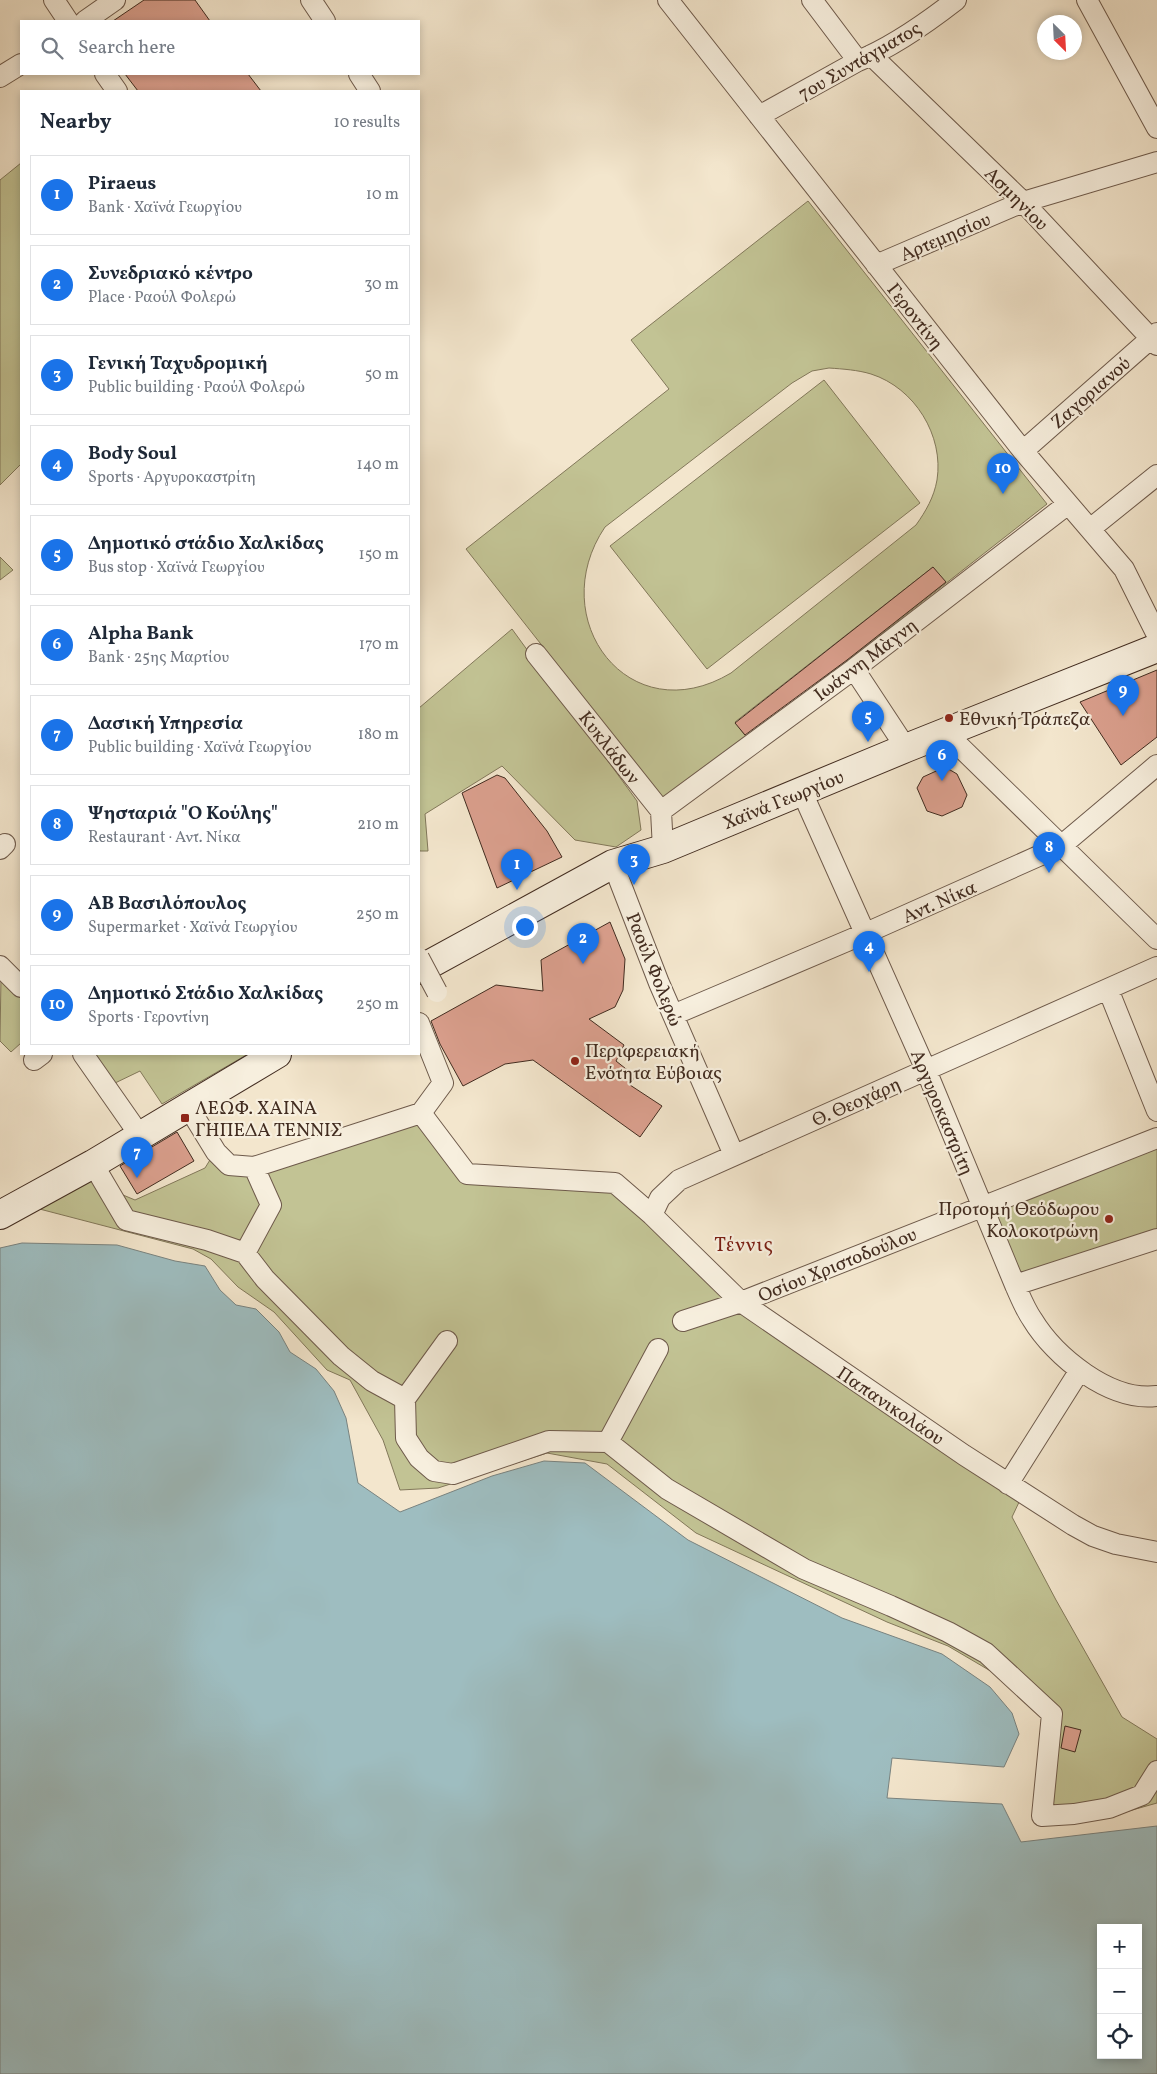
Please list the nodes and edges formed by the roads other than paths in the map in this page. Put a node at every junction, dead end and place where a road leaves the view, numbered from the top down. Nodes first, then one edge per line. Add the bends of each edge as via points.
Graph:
1 (54, 0) edge
2 (115, 0) edge
3 (311, 0) edge
4 (668, 0) edge
5 (812, 0) edge
6 (1087, 0) edge
7 (942, 4) edge
8 (67, 20) edge
9 (87, 20) edge
10 (323, 20) edge
11 (865, 58) junction
12 (20, 65) edge
13 (106, 75) edge
14 (360, 75) edge
15 (0, 77) edge
16 (116, 90) edge
17 (369, 90) edge
18 (760, 116) junction
19 (1157, 128) edge
20 (1157, 162) edge
21 (1023, 202) junction
22 (876, 265) junction
23 (1155, 339) edge
24 (1022, 451) junction
25 (1157, 475) edge
26 (1068, 504) junction
27 (1090, 529) junction
28 (1157, 635) edge
29 (1157, 648) edge
30 (536, 654) dead end
31 (854, 668) junction
32 (946, 733) junction
33 (906, 748) junction
34 (1157, 765) edge
35 (802, 792) junction
36 (661, 811) junction
37 (1061, 846) junction
38 (663, 848) junction
39 (613, 864) junction
40 (866, 933) junction
41 (1157, 939) edge
42 (420, 960) edge
43 (0, 966) edge
44 (1157, 967) edge
45 (420, 969) edge
46 (20, 986) edge
47 (1108, 989) junction
48 (449, 996) dead end
49 (673, 1015) junction
50 (420, 1026) edge
51 (84, 1055) edge
52 (275, 1055) edge
53 (926, 1070) junction
54 (189, 1108) junction
55 (1157, 1111) edge
56 (421, 1113) junction
57 (140, 1137) junction
58 (1157, 1138) edge
59 (734, 1155) junction
60 (93, 1164) junction
61 (254, 1166) junction
62 (984, 1207) junction
63 (0, 1215) edge
64 (652, 1215) junction
65 (1157, 1238) edge
66 (245, 1253) junction
67 (1015, 1285) junction
68 (741, 1302) junction
69 (683, 1321) dead end
70 (447, 1341) dead end
71 (658, 1349) dead end
72 (1080, 1370) junction
73 (1157, 1396) edge
74 (405, 1399) junction
75 (608, 1442) junction
76 (1008, 1484) junction
77 (1157, 1552) edge
78 (1157, 1771) edge

1 - 8 street
2 - 9 street
3 - 10 street
4 - 18 street, Γεροντίνη
5 - 11 street, Ασμηνίου
6 - 19 street
7 - 11 street, 7ου Συντάγματος
11 - 18 street, 7ου Συντάγματος
11 - 21 street, Ασμηνίου
12 - 15 street
13 - 16 street
14 - 17 street
18 - 22 street, Γεροντίνη
20 - 21 street, Αρτεμησίου
21 - 22 street, Αρτεμησίου
21 - 23 street, Ασμηνίου
22 - 24 street, Γεροντίνη
23 - 24 street, Ζαγοριανού
24 - 26 street, Γεροντίνη
25 - 27 street
26 - 27 street, Γεροντίνη
26 - 31 street, Ιωάννη Μὰγνη
27 - 28 street, Γεροντίνη via 1124,569
29 - 32 main road, Χαϊνά Γεωργίου
30 - 36 street, Κυκλάδων
31 - 33 street
31 - 36 street, Ιωάννη Μὰγνη
32 - 33 main road, Χαϊνά Γεωργίου
32 - 37 street
33 - 35 main road, Χαϊνά Γεωργίου
34 - 37 street, Αντ. Νίκα
35 - 38 main road, Χαϊνά Γεωργίου
35 - 40 street, Αργυροκαστρίτη
36 - 38 street
37 - 40 street, Αντ. Νίκα
37 - 41 street
38 - 39 main road, Χαϊνά Γεωργίου
39 - 45 main road, Χαϊνά Γεωργίου
39 - 49 street, Ραούλ Φολερώ
40 - 49 street, Αντ. Νίκα
40 - 53 street, Αργυροκαστρίτη
42 - 48 street, bridge via 437,992 444,988
43 - 46 street
44 - 47 street, Θ. Θεοχάρη
47 - 53 street, Θ. Θεοχάρη
47 - 55 street
49 - 59 street, Ραούλ Φολερώ
50 - 56 street via 443,1083
51 - 57 street
52 - 54 main road
53 - 59 street, Θ. Θεοχάρη
53 - 62 street, Αργυροκαστρίτη
54 - 57 main road
54 - 61 street via 216,1152 230,1165
56 - 61 street
56 - 64 street, Παπανικολάου via 467,1174 615,1183
57 - 60 main road
58 - 62 street, Οσίου Χριστοδούλου
59 - 64 street, Θ. Θεοχάρη via 672,1185 660,1198
60 - 63 main road
60 - 66 street via 126,1220
61 - 66 street via 271,1205
62 - 67 street, Αργυροκαστρίτη
62 - 68 street, Οσίου Χριστοδούλου
64 - 68 street, Παπανικολάου
65 - 67 street
66 - 74 street via 265,1279 341,1356 372,1381
67 - 72 street, Αργυροκαστρίτη via 1032,1320 1062,1356
68 - 69 street, Οσίου Χριστοδούλου
68 - 76 street, Παπανικολάου
70 - 74 street
71 - 75 street
72 - 73 street, Αργυροκαστρίτη via 1130,1395
72 - 76 street
74 - 75 street via 406,1438 419,1458 434,1471 453,1474 549,1441
75 - 78 street via 667,1489 804,1569 948,1632 986,1653 1052,1714 1042,1816 1109,1808 1142,1795
76 - 77 street, Παπανικολάου via 1093,1536

